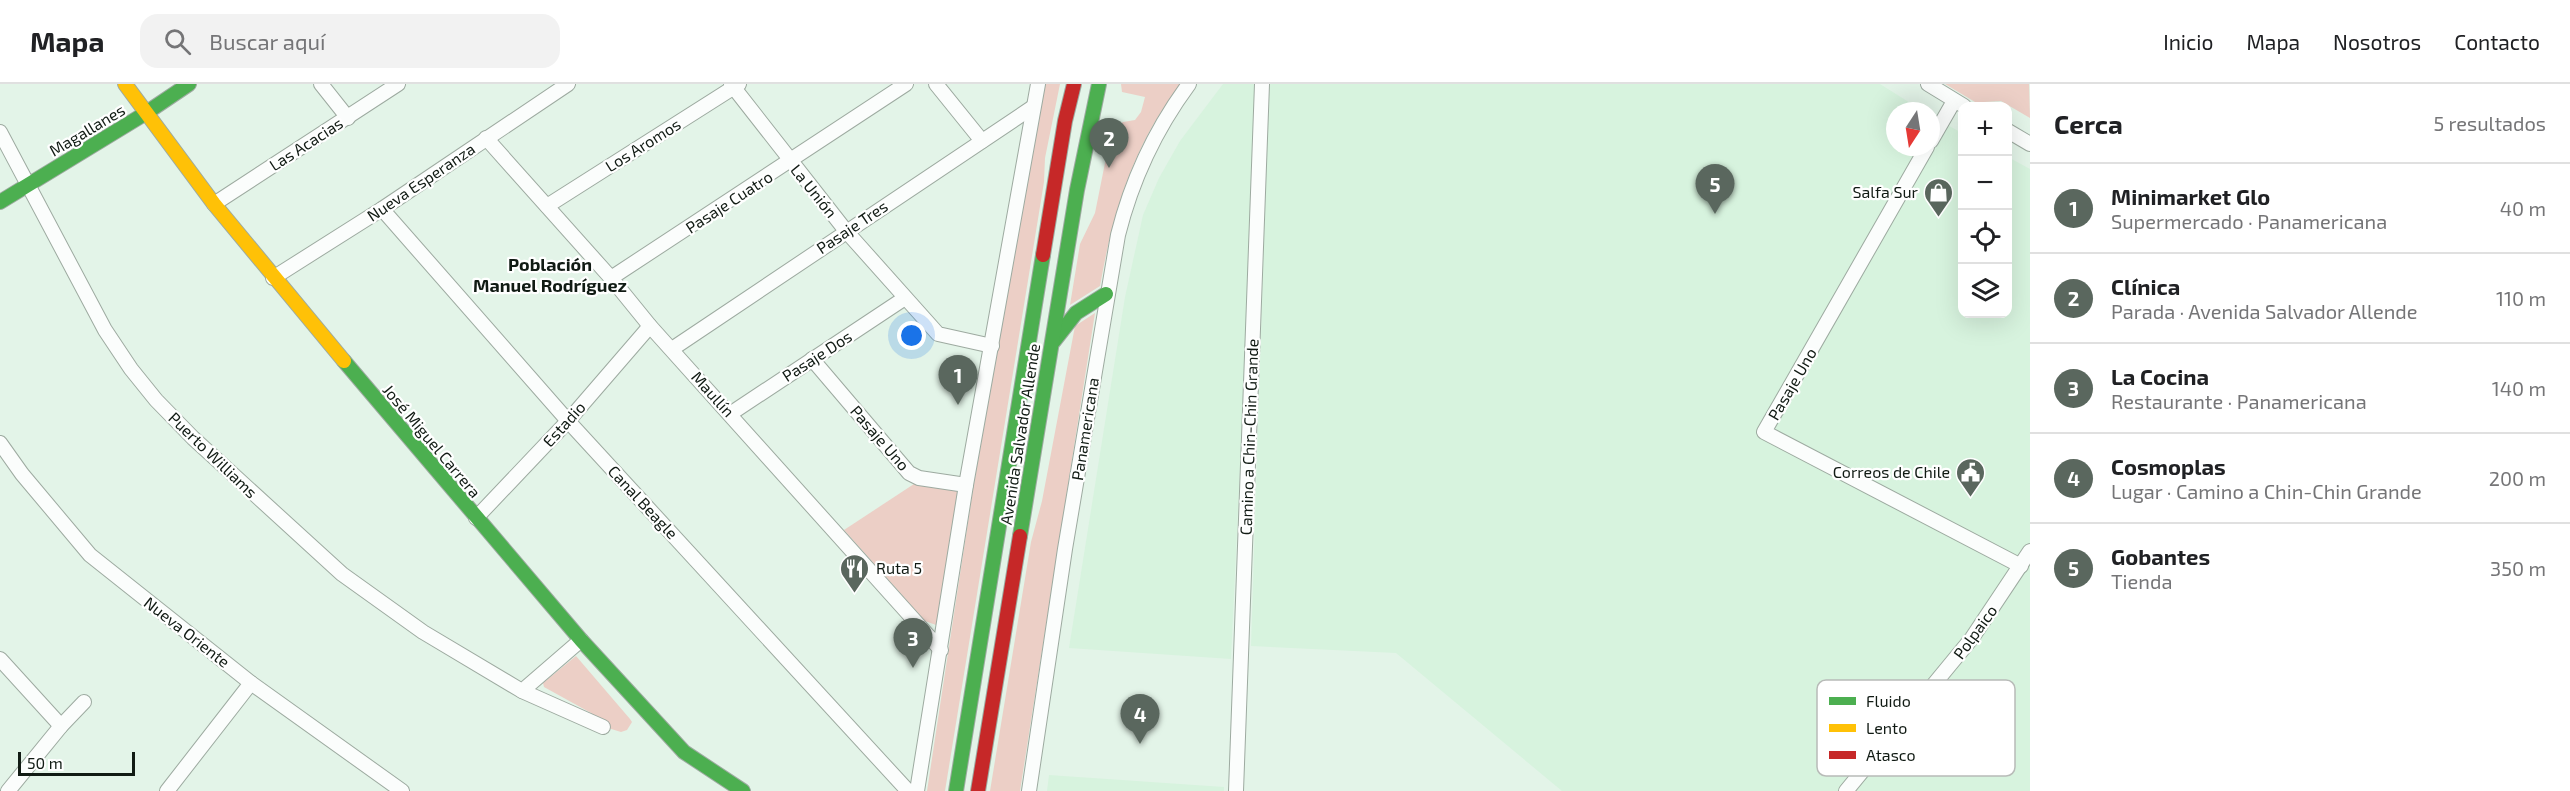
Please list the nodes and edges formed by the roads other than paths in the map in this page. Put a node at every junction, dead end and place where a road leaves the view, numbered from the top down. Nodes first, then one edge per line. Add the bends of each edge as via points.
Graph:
1 (124, 84) edge
2 (189, 84) edge
3 (321, 84) edge
4 (398, 84) edge
5 (568, 84) edge
6 (906, 84) edge
7 (936, 84) edge
8 (1038, 84) edge
9 (1074, 84) edge
10 (1099, 84) edge
11 (1190, 84) edge
12 (1262, 84) edge
13 (1928, 84) edge
14 (735, 85) edge
15 (1958, 103) edge
16 (1958, 105) edge
17 (1033, 107) junction
18 (146, 114) junction
19 (348, 118) junction
20 (1940, 129) edge
21 (0, 132) edge
22 (2012, 134) edge
23 (486, 138) junction
24 (982, 141) junction
25 (2030, 144) edge
26 (1922, 156) edge
27 (790, 162) junction
28 (29, 184) junction
29 (0, 202) edge
30 (214, 204) junction
31 (547, 206) junction
32 (382, 209) junction
33 (846, 231) junction
34 (273, 278) junction
35 (611, 278) junction
36 (1106, 294) junction
37 (905, 298) junction
38 (650, 326) junction
39 (992, 346) junction
40 (1051, 346) junction
41 (672, 349) junction
42 (812, 360) junction
43 (730, 414) junction
44 (568, 421) junction
45 (0, 443) edge
46 (966, 485) junction
47 (476, 518) junction
48 (2030, 551) edge
49 (2020, 566) junction
50 (581, 640) junction
51 (941, 650) junction
52 (0, 659) edge
53 (1937, 680) edge
54 (251, 683) junction
55 (522, 691) junction
56 (84, 702) dead end
57 (61, 726) junction
58 (603, 727) dead end
59 (1858, 776) edge
60 (8, 791) edge
61 (167, 791) edge
62 (402, 791) edge
63 (743, 791) edge
64 (908, 791) edge
65 (917, 791) edge
66 (956, 791) edge
67 (978, 791) edge
68 (1029, 791) edge
69 (1236, 791) edge
70 (1846, 791) edge

1 - 18 main road, José Miguel Carrera
2 - 18 main road, Magallanes
3 - 19 street
4 - 19 street, Las Acacias
5 - 23 street, Nueva Esperanza
6 - 27 street, Pasaje Cuatro
7 - 24 street
8 - 17 street
9 - 66 main road, Avenida Salvador Allende
10 - 40 main road, Avenida Salvador Allende
11 - 36 street, Panamericana via 1159,128 1138,170 1118,235
12 - 69 street, Camino a Chin-Chin Grande
13 - 15 street
14 - 27 street, La Unión
14 - 31 street, Los Aromos
16 - 20 street
17 - 24 street, Pasaje Tres
17 - 39 street
18 - 28 main road, Magallanes
18 - 30 main road, José Miguel Carrera
19 - 30 street, Las Acacias
21 - 28 street, Puerto Williams
22 - 25 street
23 - 31 street, Maullín
23 - 32 street, Nueva Esperanza
24 - 33 street, Pasaje Tres
26 - 49 street, Pasaje Uno via 1764,432
27 - 33 street, La Unión
27 - 35 street, Pasaje Cuatro
28 - 29 main road, Magallanes
28 - 55 street, Puerto Williams via 105,330 156,400 257,498 351,580 423,632
30 - 34 main road, José Miguel Carrera
31 - 35 street, Maullín
32 - 34 street, Nueva Esperanza
32 - 44 street, Canal Beagle
33 - 37 street, La Unión
33 - 41 street, Pasaje Tres
34 - 47 main road, José Miguel Carrera
35 - 38 street, Maullín
36 - 40 main road via 1069,317
36 - 68 street, Panamericana
37 - 39 street, La Unión via 945,338
37 - 42 street, Pasaje Dos
38 - 41 street, Maullín
38 - 44 street, Estadio
39 - 46 street
40 - 67 main road, Avenida Salvador Allende
41 - 43 street, Maullín
42 - 43 street, Pasaje Dos
42 - 46 street, Pasaje Uno via 909,473
43 - 51 street, Maullín
44 - 47 street, Estadio
44 - 64 street, Canal Beagle
45 - 54 street, Nueva Oriente via 90,555
46 - 51 street
47 - 50 main road, José Miguel Carrera
48 - 49 street, Polpaico
49 - 53 street, Polpaico via 1972,638
50 - 55 street
50 - 63 main road, José Miguel Carrera via 684,752
51 - 65 street
52 - 57 street
54 - 61 street
54 - 62 street, Nueva Oriente
55 - 58 street, Puerto Williams
56 - 57 street
57 - 60 street
59 - 70 street, Polpaico

